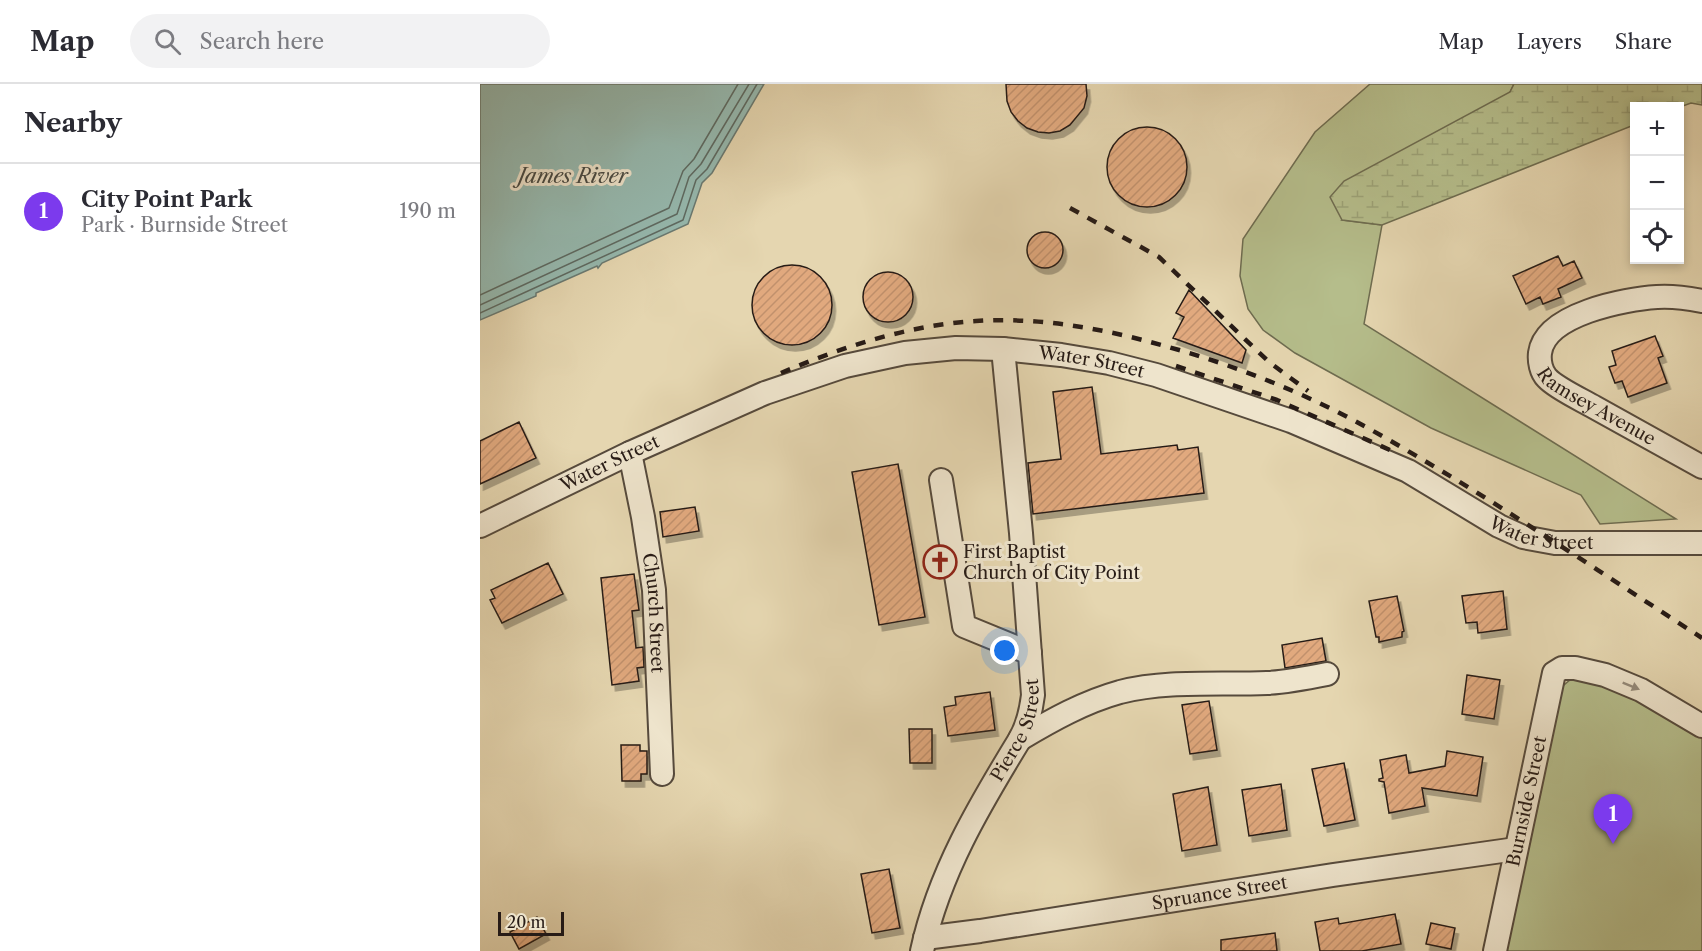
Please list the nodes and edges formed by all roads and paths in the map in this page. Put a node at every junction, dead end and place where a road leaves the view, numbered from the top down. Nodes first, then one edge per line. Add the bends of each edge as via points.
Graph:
1 (1702, 301) edge
2 (1003, 349) junction
3 (630, 453) junction
4 (1702, 467) edge
5 (941, 480) dead end
6 (480, 526) edge
7 (1702, 543) edge
8 (1030, 653) junction
9 (1327, 674) dead end
10 (1702, 726) edge
11 (1020, 739) junction
12 (662, 774) dead end
13 (1516, 849) junction
14 (923, 944) edge
15 (1495, 951) edge

1 - 4 street, Ramsey Avenue via 1657,297 1590,310 1546,336 1539,359 1547,379
2 - 3 street, Water Street via 905,353 845,366 765,393
2 - 7 street, Water Street via 1109,363 1291,421 1408,471 1523,537 1555,543
2 - 8 street, Pierce Street
3 - 6 street, Water Street
3 - 12 street, Church Street via 654,590
5 - 8 street via 964,626
8 - 11 street, Pierce Street via 1032,708
9 - 11 street via 1276,682 1183,684 1120,692 1056,718
13 -> 10 street, Burnside Street via 1554,673 1562,668 1575,668 1605,675 1641,690
11 - 14 street, Pierce Street via 958,846
13 - 14 street, Spruance Street via 980,931
13 - 15 street, Burnside Street

